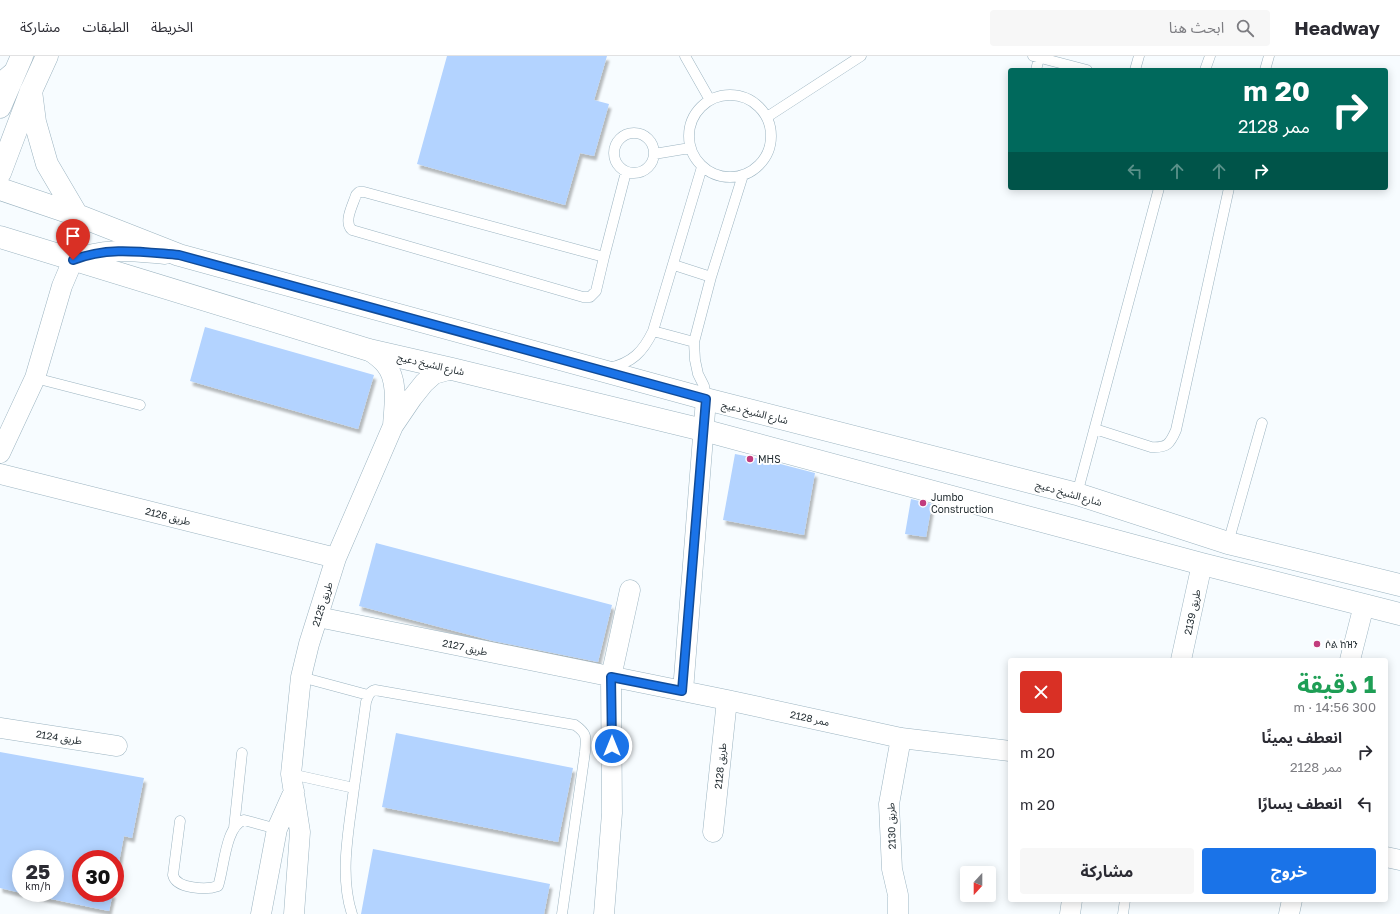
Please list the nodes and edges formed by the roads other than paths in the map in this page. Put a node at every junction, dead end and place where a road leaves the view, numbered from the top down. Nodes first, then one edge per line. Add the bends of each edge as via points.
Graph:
1 (47, 56) edge
2 (685, 56) edge
3 (861, 56) edge
4 (1139, 56) edge
5 (1210, 56) edge
6 (1269, 56) edge
7 (1036, 57) edge
8 (1066, 60) edge
9 (1036, 68) edge
10 (1083, 68) edge
11 (1136, 68) edge
12 (1206, 68) edge
13 (1266, 68) edge
14 (12, 71) edge
15 (31, 91) junction
16 (710, 100) junction
17 (0, 107) edge
18 (766, 117) junction
19 (690, 148) junction
20 (654, 154) junction
21 (702, 167) junction
22 (626, 172) junction
23 (0, 173) edge
24 (743, 176) junction
25 (0, 189) edge
26 (1158, 190) edge
27 (1229, 190) edge
28 (77, 215) junction
29 (0, 237) edge
30 (179, 255) junction
31 (604, 257) junction
32 (73, 260) junction
33 (674, 265) junction
34 (711, 277) junction
35 (653, 331) junction
36 (694, 342) junction
37 (370, 350) junction
38 (595, 368) junction
39 (452, 369) junction
40 (35, 378) junction
41 (706, 399) junction
42 (140, 405) dead end
43 (1262, 423) dead end
44 (393, 426) junction
45 (1095, 429) junction
46 (703, 430) junction
47 (0, 453) edge
48 (0, 474) edge
49 (1077, 494) junction
50 (1228, 543) junction
51 (336, 558) junction
52 (1202, 564) junction
53 (1400, 585) edge
54 (630, 590) dead end
55 (1364, 605) junction
56 (1400, 614) edge
57 (318, 617) junction
58 (1181, 658) edge
59 (1351, 658) edge
60 (301, 677) junction
61 (611, 677) junction
62 (682, 691) junction
63 (368, 695) junction
64 (726, 700) junction
65 (0, 728) edge
66 (902, 738) junction
67 (117, 746) dead end
68 (1008, 750) edge
69 (242, 753) dead end
70 (292, 783) junction
71 (354, 788) junction
72 (180, 822) dead end
73 (234, 828) junction
74 (277, 829) junction
75 (713, 832) dead end
76 (1388, 857) edge
77 (1400, 860) edge
78 (1072, 902) edge
79 (1125, 902) edge
80 (1292, 902) edge
81 (261, 914) edge
82 (294, 914) edge
83 (352, 914) edge
84 (562, 914) edge
85 (604, 914) edge
86 (898, 914) edge
87 (1070, 914) edge
88 (1123, 914) edge
89 (1289, 914) edge

1 - 15 main road
2 - 16 lane
3 - 18 lane
4 - 11 lane
5 - 12 lane
6 - 13 lane
7 - 8 lane
7 - 9 lane
8 - 10 lane
14 - 17 main road
15 - 23 main road
15 - 28 main road via 35,122 47,164
16 - 18 lane via 722,96 748,99 759,107
16 - 19 lane via 694,116 690,126
18 - 24 lane via 771,128 768,152 754,170
19 - 20 lane
19 - 21 lane
20 - 22 lane via 653,162 642,172
20 - 22 lane via 649,139 642,134 627,134 620,138 613,153 619,167
21 - 24 lane via 722,177
21 - 33 lane
22 - 31 lane
24 - 34 lane
25 - 28 main road, شارع الشيخ دعيج
26 - 45 lane
27 - 45 lane via 1173,438 1168,445 1160,448 1151,447
28 - 30 main road, شارع الشيخ دعيج
29 - 32 main road, شارع الشيخ دعيج
30 - 32 street via 129,250 84,256
30 - 38 main road, شارع الشيخ دعيج
31 - 31 lane via 596,291 590,297 583,298 352,230 347,222 356,195 364,192
32 - 37 main road, شارع الشيخ دعيج
32 - 40 street via 62,286
33 - 34 lane
33 - 35 lane
34 - 36 lane
35 - 36 lane
35 - 38 lane via 647,345 624,364 610,368
36 - 41 lane via 695,360
37 - 39 main road, شارع الشيخ دعيج
37 - 44 street, طريق 2125 via 386,365 392,377
38 - 41 main road, شارع الشيخ دعيج
39 - 44 street, طريق 2125 via 434,374 424,383
39 - 46 main road, شارع الشيخ دعيج
40 - 42 lane
40 - 47 street
41 - 46 street
41 - 49 main road, شارع الشيخ دعيج
43 - 50 lane
44 - 51 street, طريق 2125
45 - 49 lane
46 - 52 main road, شارع الشيخ دعيج
46 - 62 street
48 - 51 street, طريق 2126
49 - 50 main road, شارع الشيخ دعيج
50 - 53 main road, شارع الشيخ دعيج
51 - 57 street, طريق 2125
52 - 55 main road, شارع الشيخ دعيج
52 - 58 street, طريق 2139
54 - 61 street
55 - 56 main road, شارع الشيخ دعيج
55 - 59 street
57 - 60 street, طريق 2125
57 - 61 street, طريق 2127
60 - 63 lane
60 - 70 street, طريق 2125
61 - 62 street, ممر 2128
61 - 85 street via 612,813
62 - 64 street, ممر 2128
63 - 71 lane
63 - 84 lane via 376,690 575,725 583,731 586,736 585,752
64 - 66 street, ممر 2128
64 - 75 street, طريق 2128
65 - 67 street, طريق 2124
66 - 68 street, ممر 2128
66 - 86 street, طريق 2130 via 889,804 892,869 898,895
69 - 73 lane
70 - 71 lane
70 - 74 street, طريق 2125
70 - 82 street, طريق 2125 via 300,832
71 - 83 lane via 345,860
72 - 73 lane via 174,880 208,889 218,886
73 - 74 lane via 244,820
74 - 81 street, طريق 2125
76 - 77 street
78 - 87 street
79 - 88 lane
80 - 89 street

